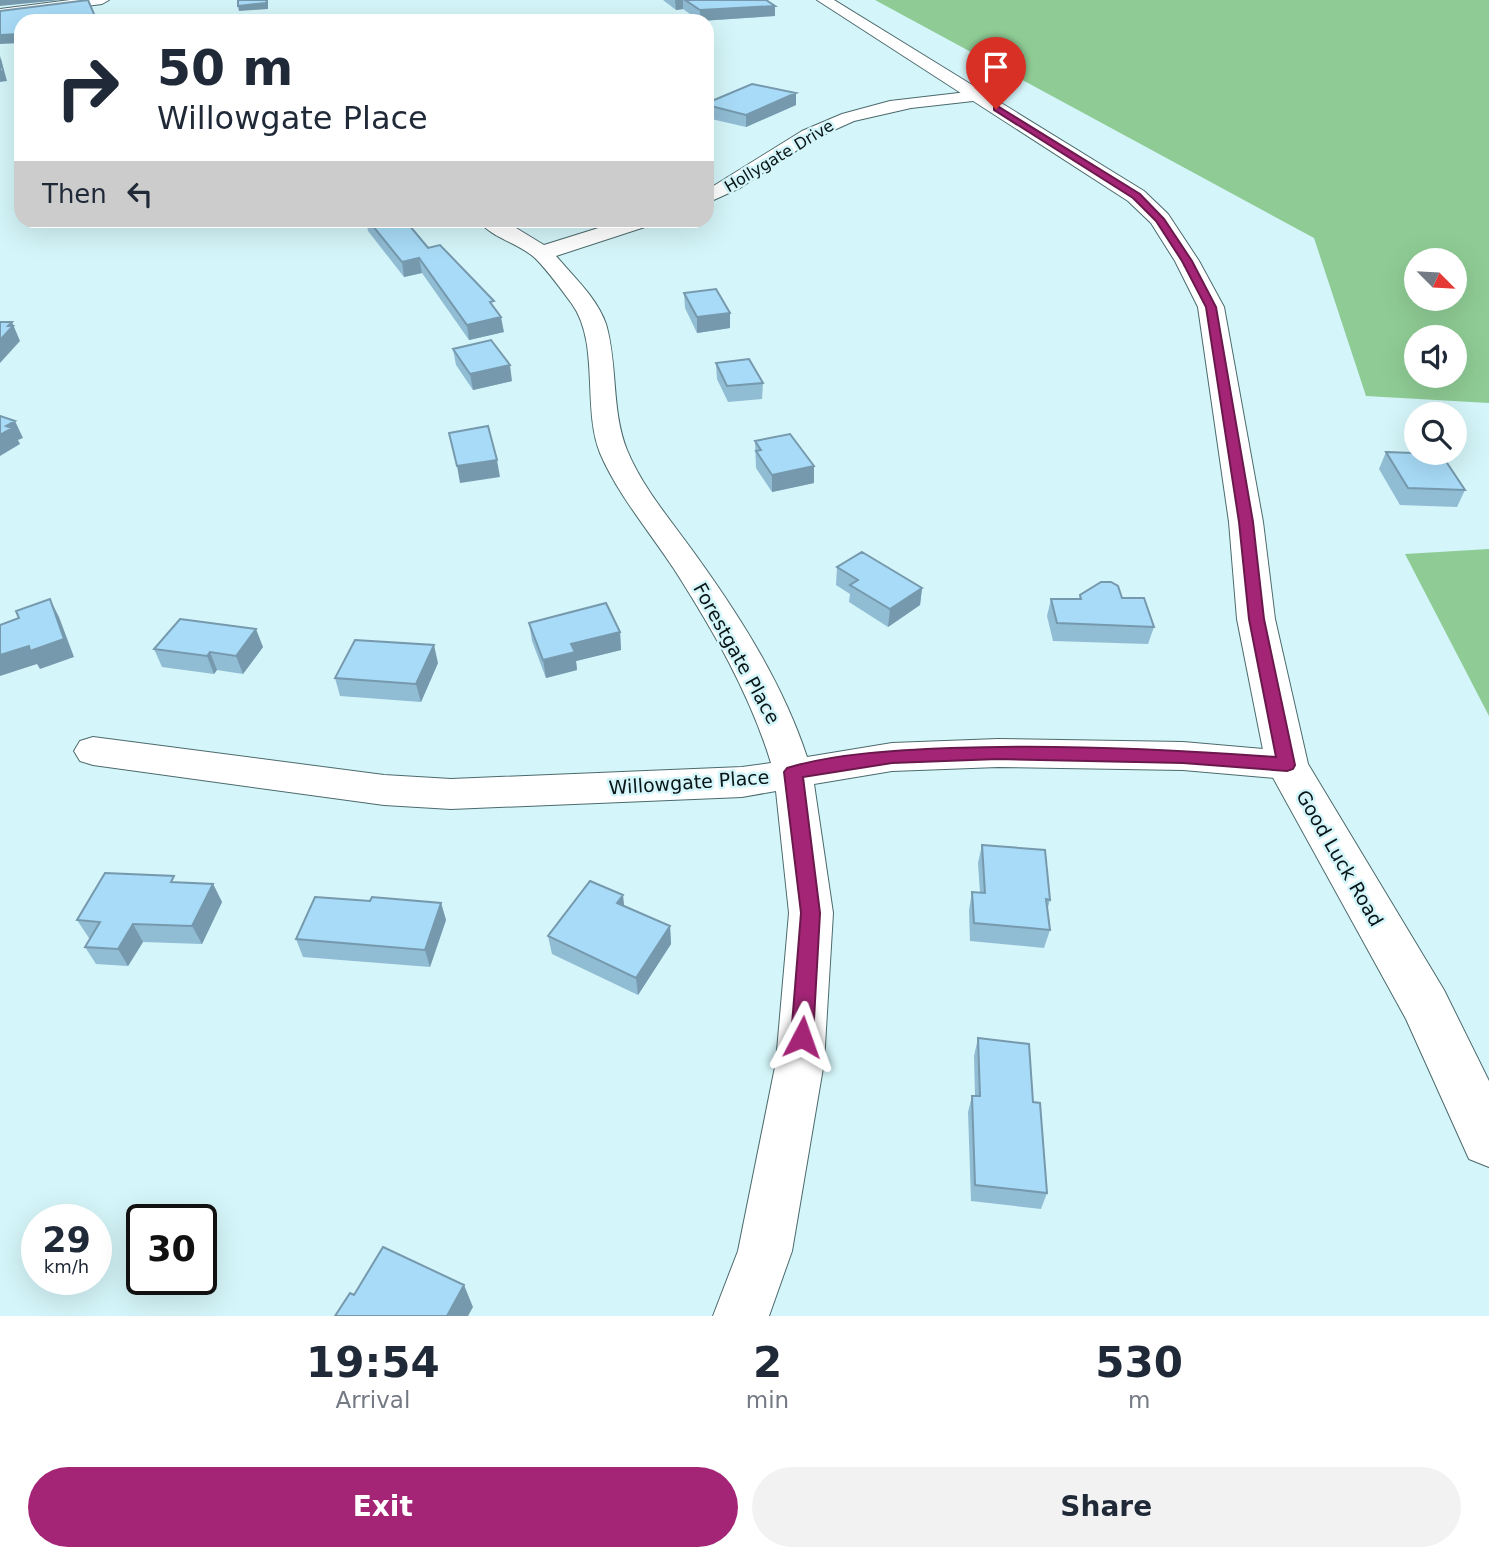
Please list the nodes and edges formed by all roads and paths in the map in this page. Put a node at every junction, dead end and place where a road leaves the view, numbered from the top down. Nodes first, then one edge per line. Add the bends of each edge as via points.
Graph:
1 (102, 0) edge
2 (824, 0) edge
3 (0, 13) edge
4 (976, 96) junction
5 (714, 194) edge
6 (501, 228) edge
7 (622, 228) edge
8 (542, 253) junction
9 (93, 751) dead end
10 (1287, 765) junction
11 (793, 772) junction
12 (1489, 1140) edge
13 (741, 1316) edge

1 - 3 street
2 - 4 street, Good Luck Road
4 - 5 street, Hollygate Drive via 883,108 845,118 809,134
4 - 10 street, Good Luck Road via 1136,196 1160,219 1211,307 1246,522 1256,619
6 - 8 street, Forestgate Place
7 - 8 street
8 - 11 street, Forestgate Place via 593,322 606,429 627,480 734,639 777,722
9 - 11 street, Willowgate Place via 384,790 451,794 742,782
10 - 11 street, Willowgate Place via 1183,756 998,753 892,757
10 - 12 street, Good Luck Road via 1426,1006
11 - 13 street, Forestgate Place via 811,913 800,1062 765,1251

